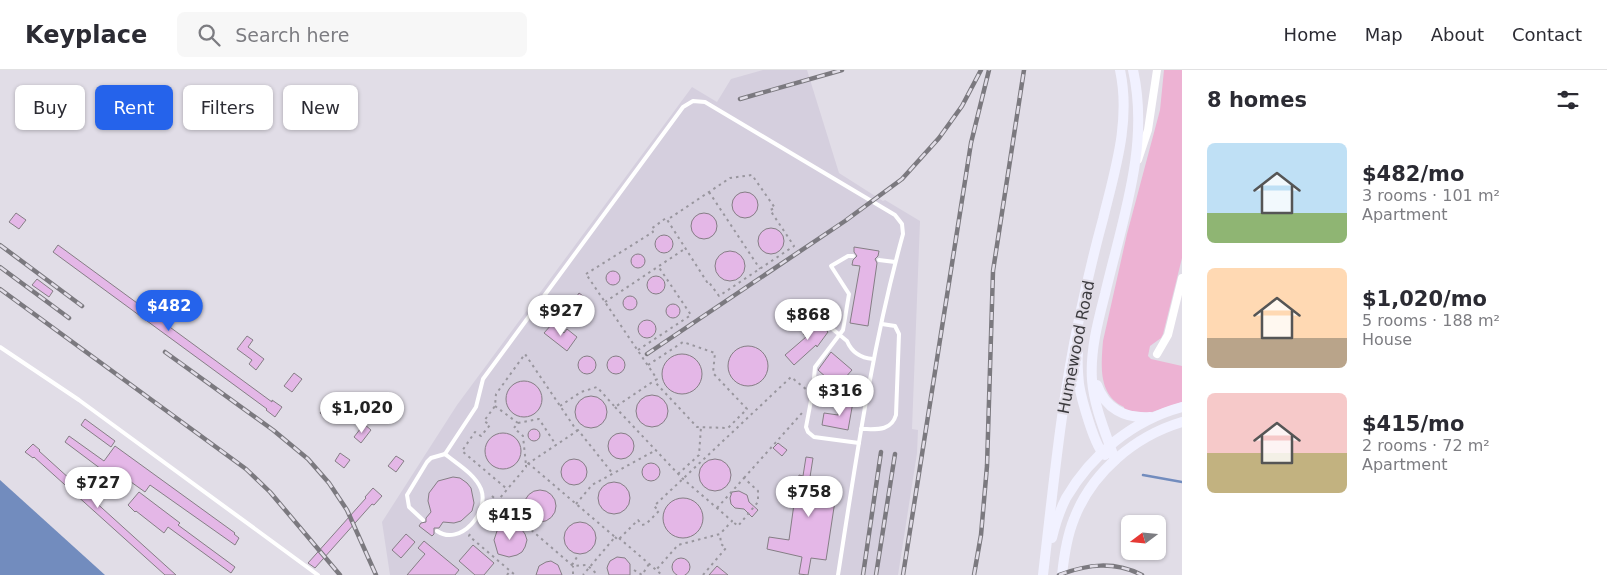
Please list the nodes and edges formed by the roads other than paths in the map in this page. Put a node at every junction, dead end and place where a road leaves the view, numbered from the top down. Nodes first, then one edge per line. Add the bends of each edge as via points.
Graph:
1 (1120, 70) edge
2 (1133, 70) edge
3 (1158, 70) edge
4 (1135, 167) junction
5 (853, 256) dead end
6 (879, 260) dead end
7 (895, 262) junction
8 (1182, 278) edge
9 (807, 308) dead end
10 (1079, 320) junction
11 (882, 324) junction
12 (840, 335) junction
13 (0, 347) edge
14 (1157, 354) dead end
15 (873, 360) junction
16 (1092, 367) junction
17 (1182, 407) edge
18 (1154, 417) junction
19 (1182, 422) edge
20 (861, 429) junction
21 (859, 443) junction
22 (1110, 445) junction
23 (1101, 452) junction
24 (444, 454) junction
25 (1114, 460) junction
26 (423, 520) dead end
27 (437, 532) dead end
28 (318, 575) edge
29 (838, 575) edge
30 (1043, 575) edge
31 (1062, 575) edge

1 - 10 main road, Humewood Road via 1124,121 1119,156
2 - 4 main road via 1138,101
3 - 4 street, Humewood Road via 1148,130
4 - 16 main road, Humewood Road via 1099,319
5 - 12 lane via 831,266 849,294 844,330
6 - 7 lane
7 - 11 lane
7 - 24 lane via 903,229 898,217 705,102 693,101 683,107 483,379 476,407
8 - 14 street via 1168,334
9 - 12 lane
10 - 23 main road via 1079,384
10 - 30 main road, Humewood Road via 1068,377
11 - 15 lane
11 - 20 lane via 895,326 899,334 896,415 888,426
12 - 15 lane via 862,358
12 - 21 lane via 816,364 806,427 814,437
13 - 28 lane via 87,406
15 - 20 lane
16 - 18 main road via 1101,395 1109,405 1126,415
16 - 22 main road via 1095,399
17 - 18 main road
18 - 22 main road
19 - 25 main road via 1140,441
20 - 21 lane
21 - 29 lane
22 - 23 main road
22 - 25 main road
23 - 25 main road
23 - 30 main road via 1066,499 1052,536
24 - 26 lane via 427,462 407,495 409,507
24 - 27 lane via 478,483 483,506 478,516 457,535 446,536
25 - 31 main road via 1089,491 1075,516

